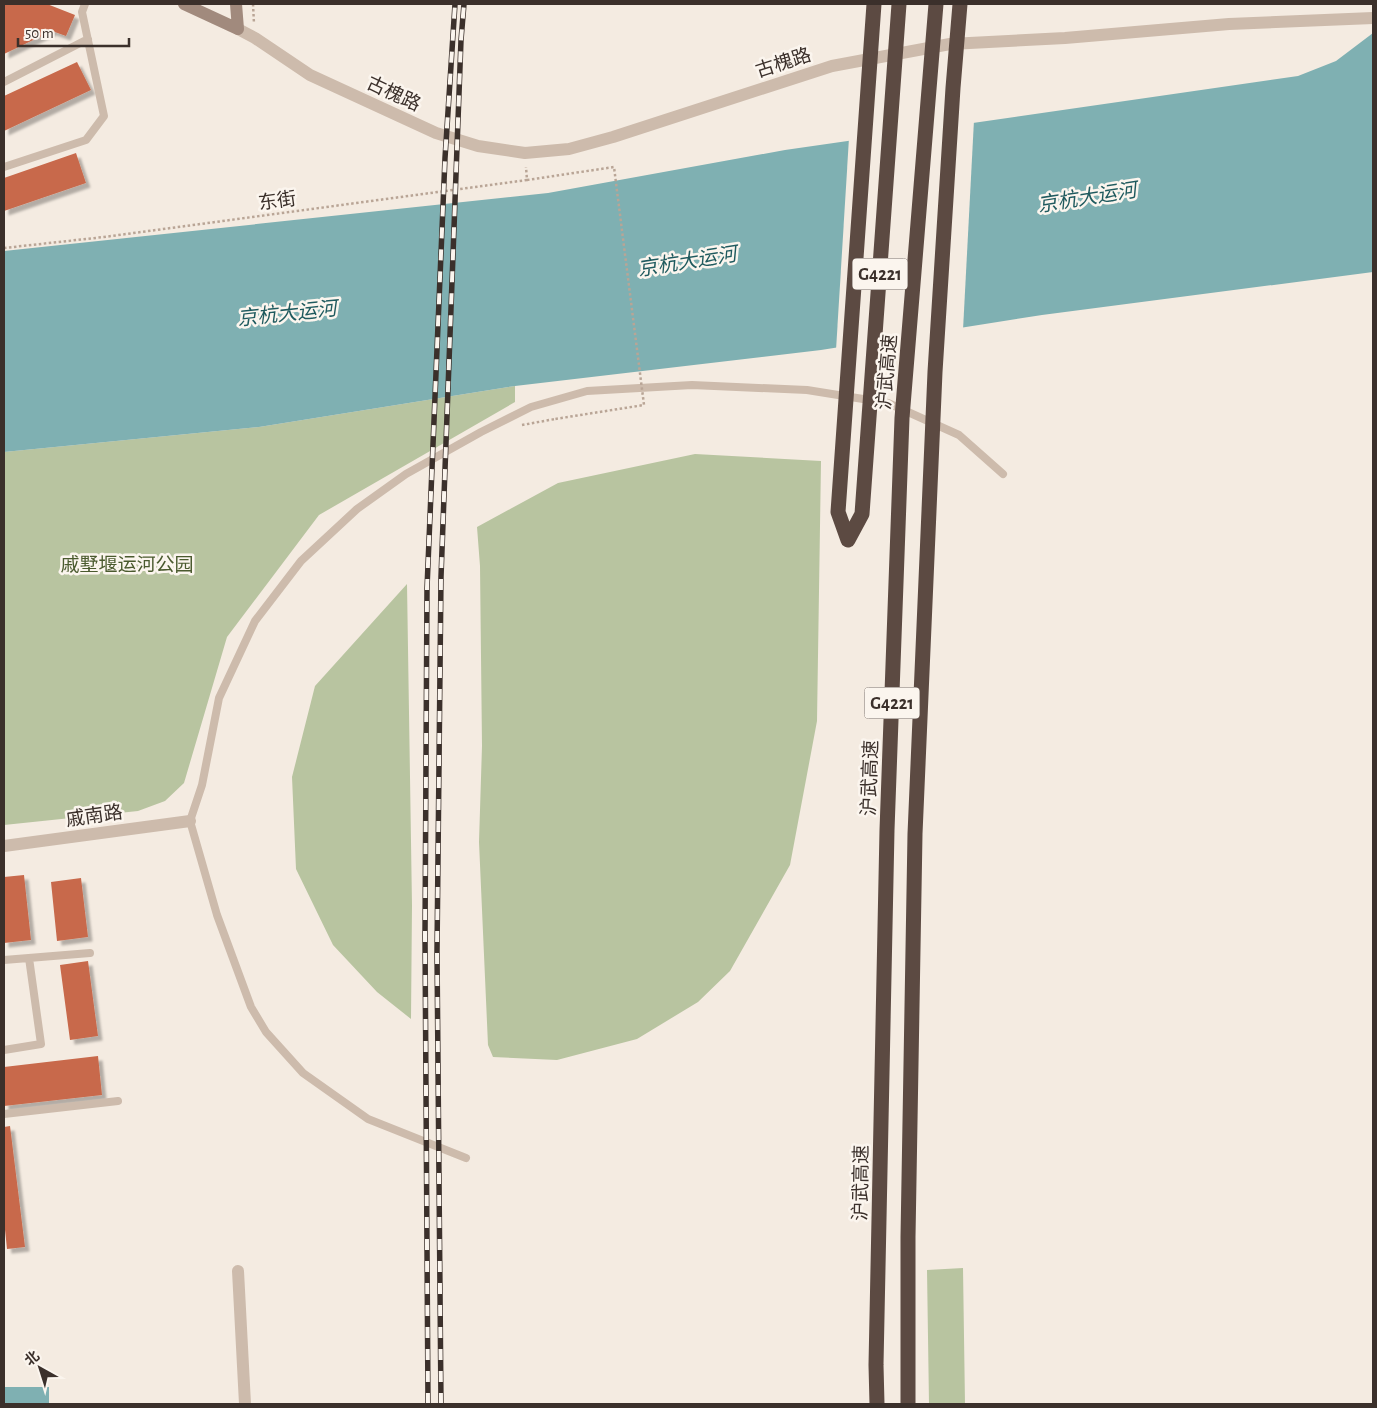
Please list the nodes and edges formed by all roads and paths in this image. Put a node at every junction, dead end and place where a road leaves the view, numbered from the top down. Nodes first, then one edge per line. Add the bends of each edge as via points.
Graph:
1 (85, 4) edge
2 (184, 4) edge
3 (236, 4) edge
4 (874, 4) edge
5 (899, 4) edge
6 (936, 4) edge
7 (960, 4) edge
8 (212, 10) edge
9 (1368, 18) edge
10 (238, 29) junction
11 (88, 39) junction
12 (4, 82) edge
13 (525, 153) junction
14 (4, 167) edge
15 (527, 180) junction
16 (4, 248) edge
17 (555, 419) dead end
18 (1003, 474) dead end
19 (190, 821) junction
20 (4, 846) edge
21 (90, 953) dead end
22 (30, 958) junction
23 (4, 960) edge
24 (4, 1050) edge
25 (118, 1102) dead end
26 (4, 1114) edge
27 (466, 1158) dead end
28 (238, 1271) dead end
29 (245, 1404) edge
30 (877, 1404) edge
31 (908, 1404) edge

1 - 11 lane via 82,12
2 - 8 main road
3 - 10 main road
4 - 5 highway, 沪武高速 / G4221, bridge via 838,512 848,540 862,514
6 - 30 highway, 沪武高速 / G4221, bridge via 902,418 887,830
7 - 31 highway, G4221, bridge via 935,372 915,834
8 - 10 main road
9 - 13 street, 古槐路 via 1230,24 950,44 832,66 613,137 569,149
10 - 13 street, 古槐路 via 310,74 436,133 478,146
11 - 12 lane
11 - 14 lane via 104,116 86,140
13 - 15 path
15 - 16 path, 东街
15 - 17 path, 东街, bridge via 614,167 644,405
18 - 19 lane via 960,435 888,403 807,390 692,385 596,390 531,408 406,474 357,509 300,562 255,621 219,698 202,785
19 - 20 street, 戚南路
19 - 27 lane via 217,915 251,1007 266,1032 303,1073 368,1120
21 - 22 lane
22 - 23 lane
22 - 24 lane via 41,1044
25 - 26 lane
28 - 29 street

